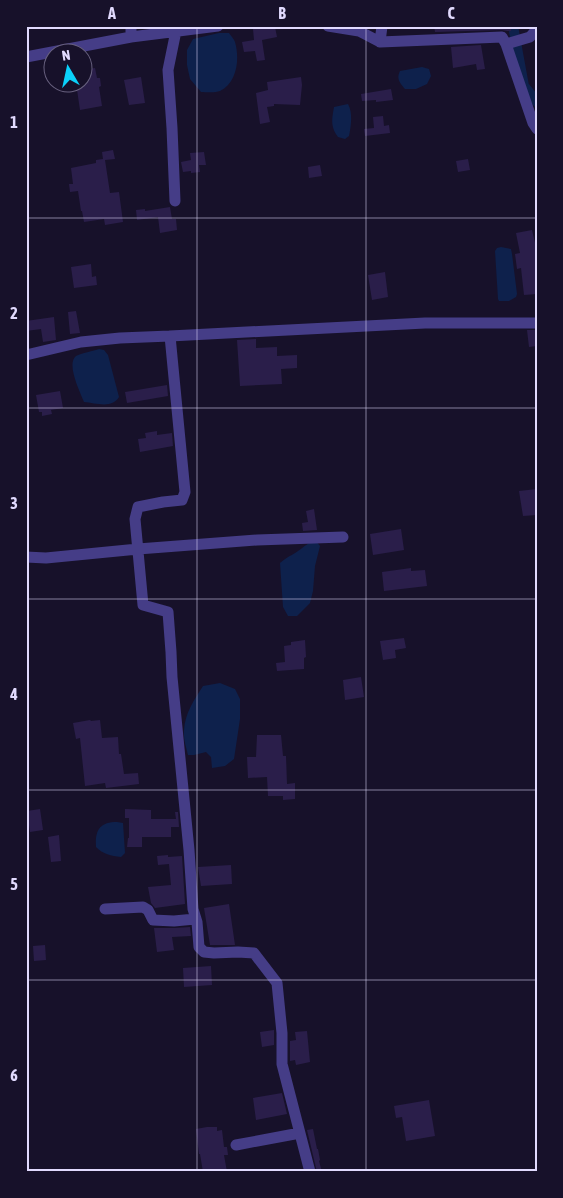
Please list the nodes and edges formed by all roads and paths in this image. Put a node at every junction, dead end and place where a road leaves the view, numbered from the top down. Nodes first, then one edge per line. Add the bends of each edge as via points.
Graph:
1 (218, 26) edge
2 (328, 26) edge
3 (382, 26) edge
4 (176, 31) junction
5 (131, 32) edge
6 (533, 33) edge
7 (380, 42) junction
8 (506, 44) junction
9 (26, 57) edge
10 (537, 129) edge
11 (175, 201) dead end
12 (537, 323) edge
13 (170, 336) junction
14 (26, 355) edge
15 (343, 537) dead end
16 (138, 549) junction
17 (26, 557) edge
18 (105, 909) dead end
19 (195, 919) junction
20 (300, 1133) junction
21 (236, 1144) dead end
22 (310, 1172) edge

1 - 4 street
2 - 7 street via 359,31
3 - 7 street
4 - 5 street
4 - 11 street via 168,70
5 - 9 street
6 - 8 street
7 - 8 street via 502,37
8 - 10 street
12 - 13 street via 425,323
13 - 14 street via 81,342
13 - 16 street via 185,492 182,500 138,507 135,519
15 - 16 street
16 - 17 street
16 - 19 street via 143,605 168,612
18 - 19 street via 143,907 153,920
19 - 20 street via 199,947 204,952 254,953 277,983 282,1064
20 - 21 street
20 - 22 street

